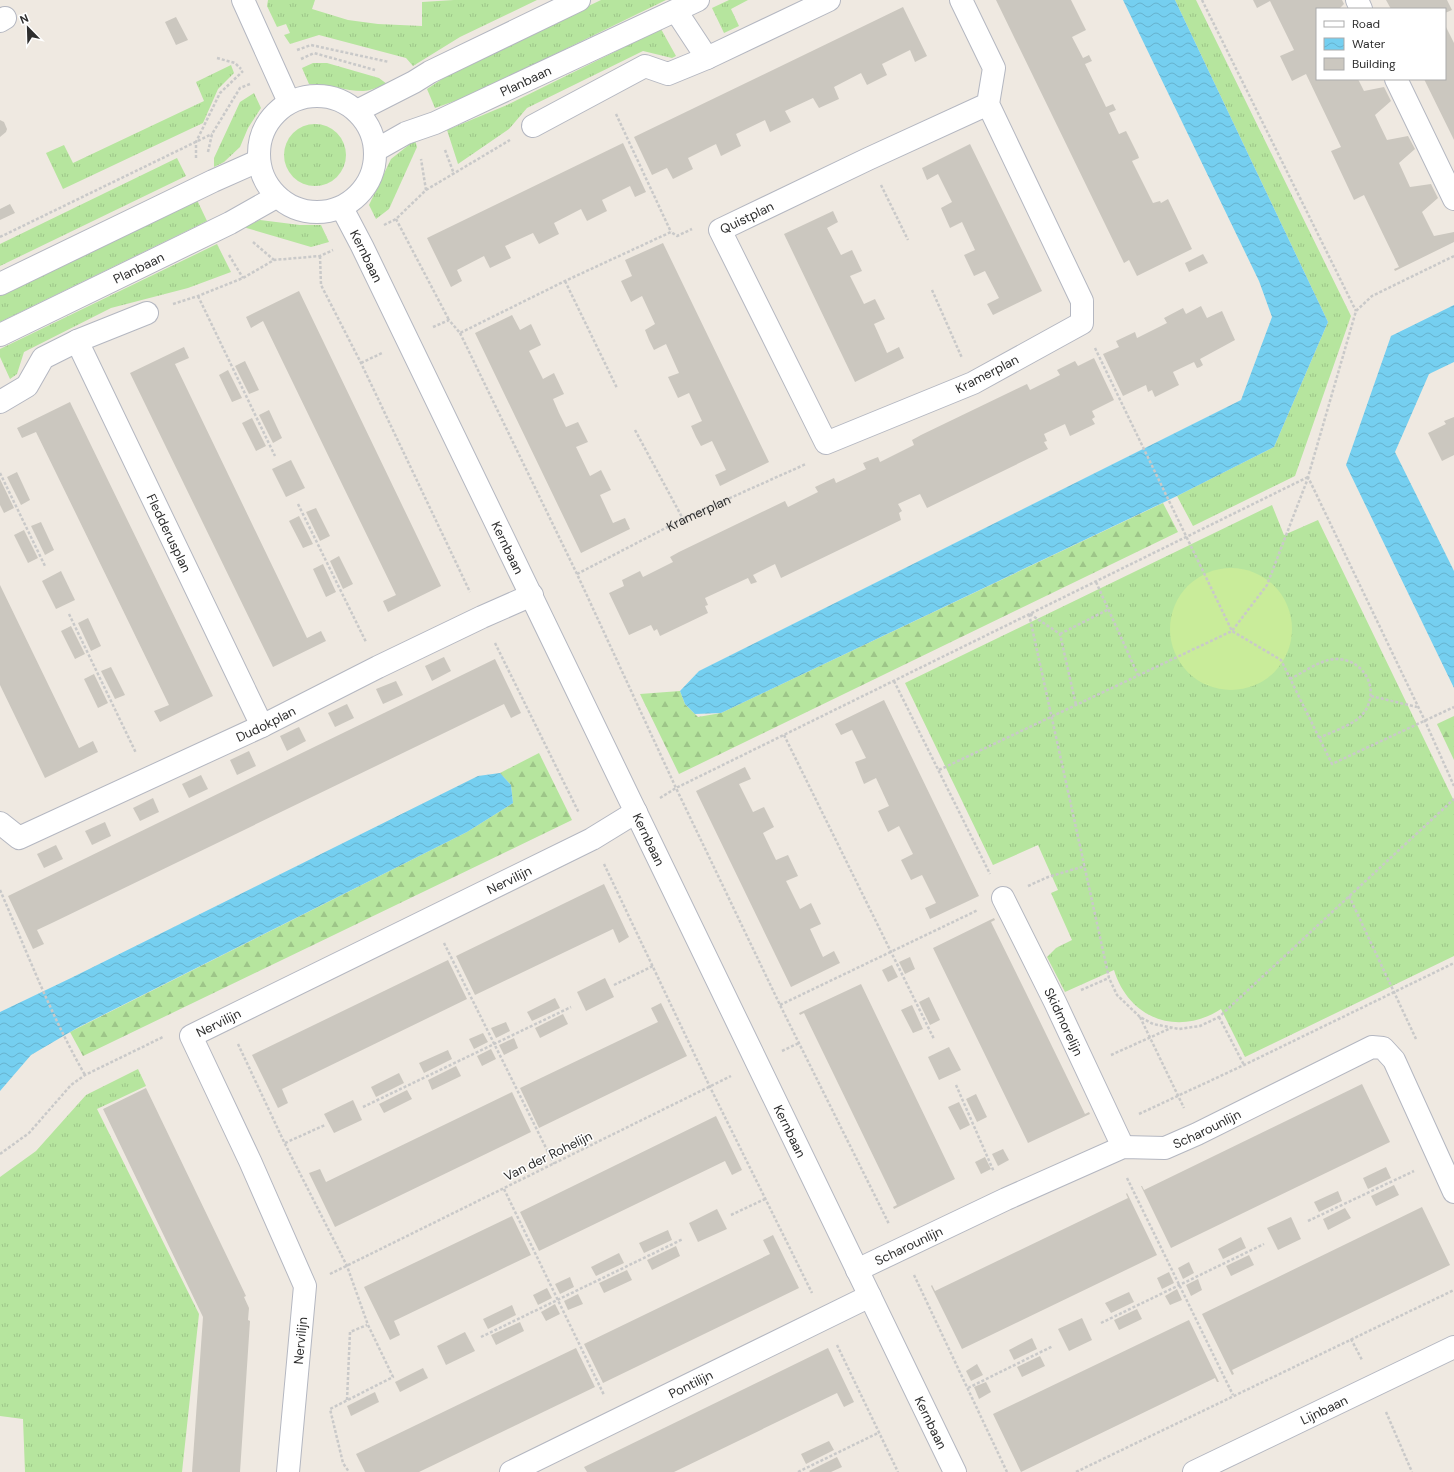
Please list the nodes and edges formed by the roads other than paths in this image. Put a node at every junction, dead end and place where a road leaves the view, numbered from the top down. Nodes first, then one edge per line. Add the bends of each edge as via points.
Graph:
1 (243, 0) edge
2 (579, 0) edge
3 (698, 0) edge
4 (830, 0) edge
5 (961, 0) edge
6 (676, 11) junction
7 (707, 58) junction
8 (1396, 80) edge
9 (289, 102) junction
10 (988, 104) junction
11 (357, 111) junction
12 (533, 126) road end
13 (376, 150) junction
14 (258, 161) junction
15 (276, 197) junction
16 (1454, 199) edge
17 (342, 208) junction
18 (0, 284) edge
19 (147, 313) road end
20 (0, 335) edge
21 (78, 341) junction
22 (0, 402) edge
23 (826, 442) joint
24 (532, 595) junction
25 (262, 726) junction
26 (636, 812) junction
27 (0, 823) edge
28 (1002, 898) road end
29 (1119, 1150) junction
30 (1454, 1192) edge
31 (857, 1270) junction
32 (870, 1296) junction
33 (1454, 1347) edge
34 (288, 1472) edge
35 (511, 1472) edge
36 (955, 1472) edge
37 (1194, 1472) edge

1 - 9 street
2 - 11 street via 430,72
3 - 6 street, Planbaan
4 - 7 street
5 - 10 street via 994,68
6 - 7 street
6 - 13 street, Planbaan via 435,123 406,133
7 - 12 street via 668,74 645,66
8 - 16 street
9 - 11 street via 313,95 337,98
9 - 14 street via 275,112 264,126 259,143
10 - 23 street, Kramerplan via 1082,301 1082,322 973,383
10 - 23 street, Quistplan via 720,230
11 - 13 street via 370,129
13 - 17 street via 373,174 361,194
14 - 15 street via 264,180
14 - 18 street
15 - 17 street via 296,210 319,214
15 - 20 street, Planbaan via 230,223
17 - 24 street, Kernbaan
19 - 21 street
21 - 22 street via 43,358 27,386
21 - 25 street, Fledderusplan
24 - 25 street, Dudokplan via 378,667
24 - 26 street, Kernbaan
25 - 27 street, Dudokplan via 19,838
26 - 31 street, Kernbaan
26 - 34 street, Nervilijn via 592,839 191,1036 250,1161 304,1286
28 - 29 street, Skidmorelijn via 1056,1002 1114,1126
29 - 30 street, Scharounlijn via 1165,1148 1372,1047 1383,1048 1394,1060
29 - 31 street, Scharounlijn
31 - 32 street, Kernbaan
32 - 35 street, Pontilijn
32 - 36 street, Kernbaan
33 - 37 street, Lijnbaan

